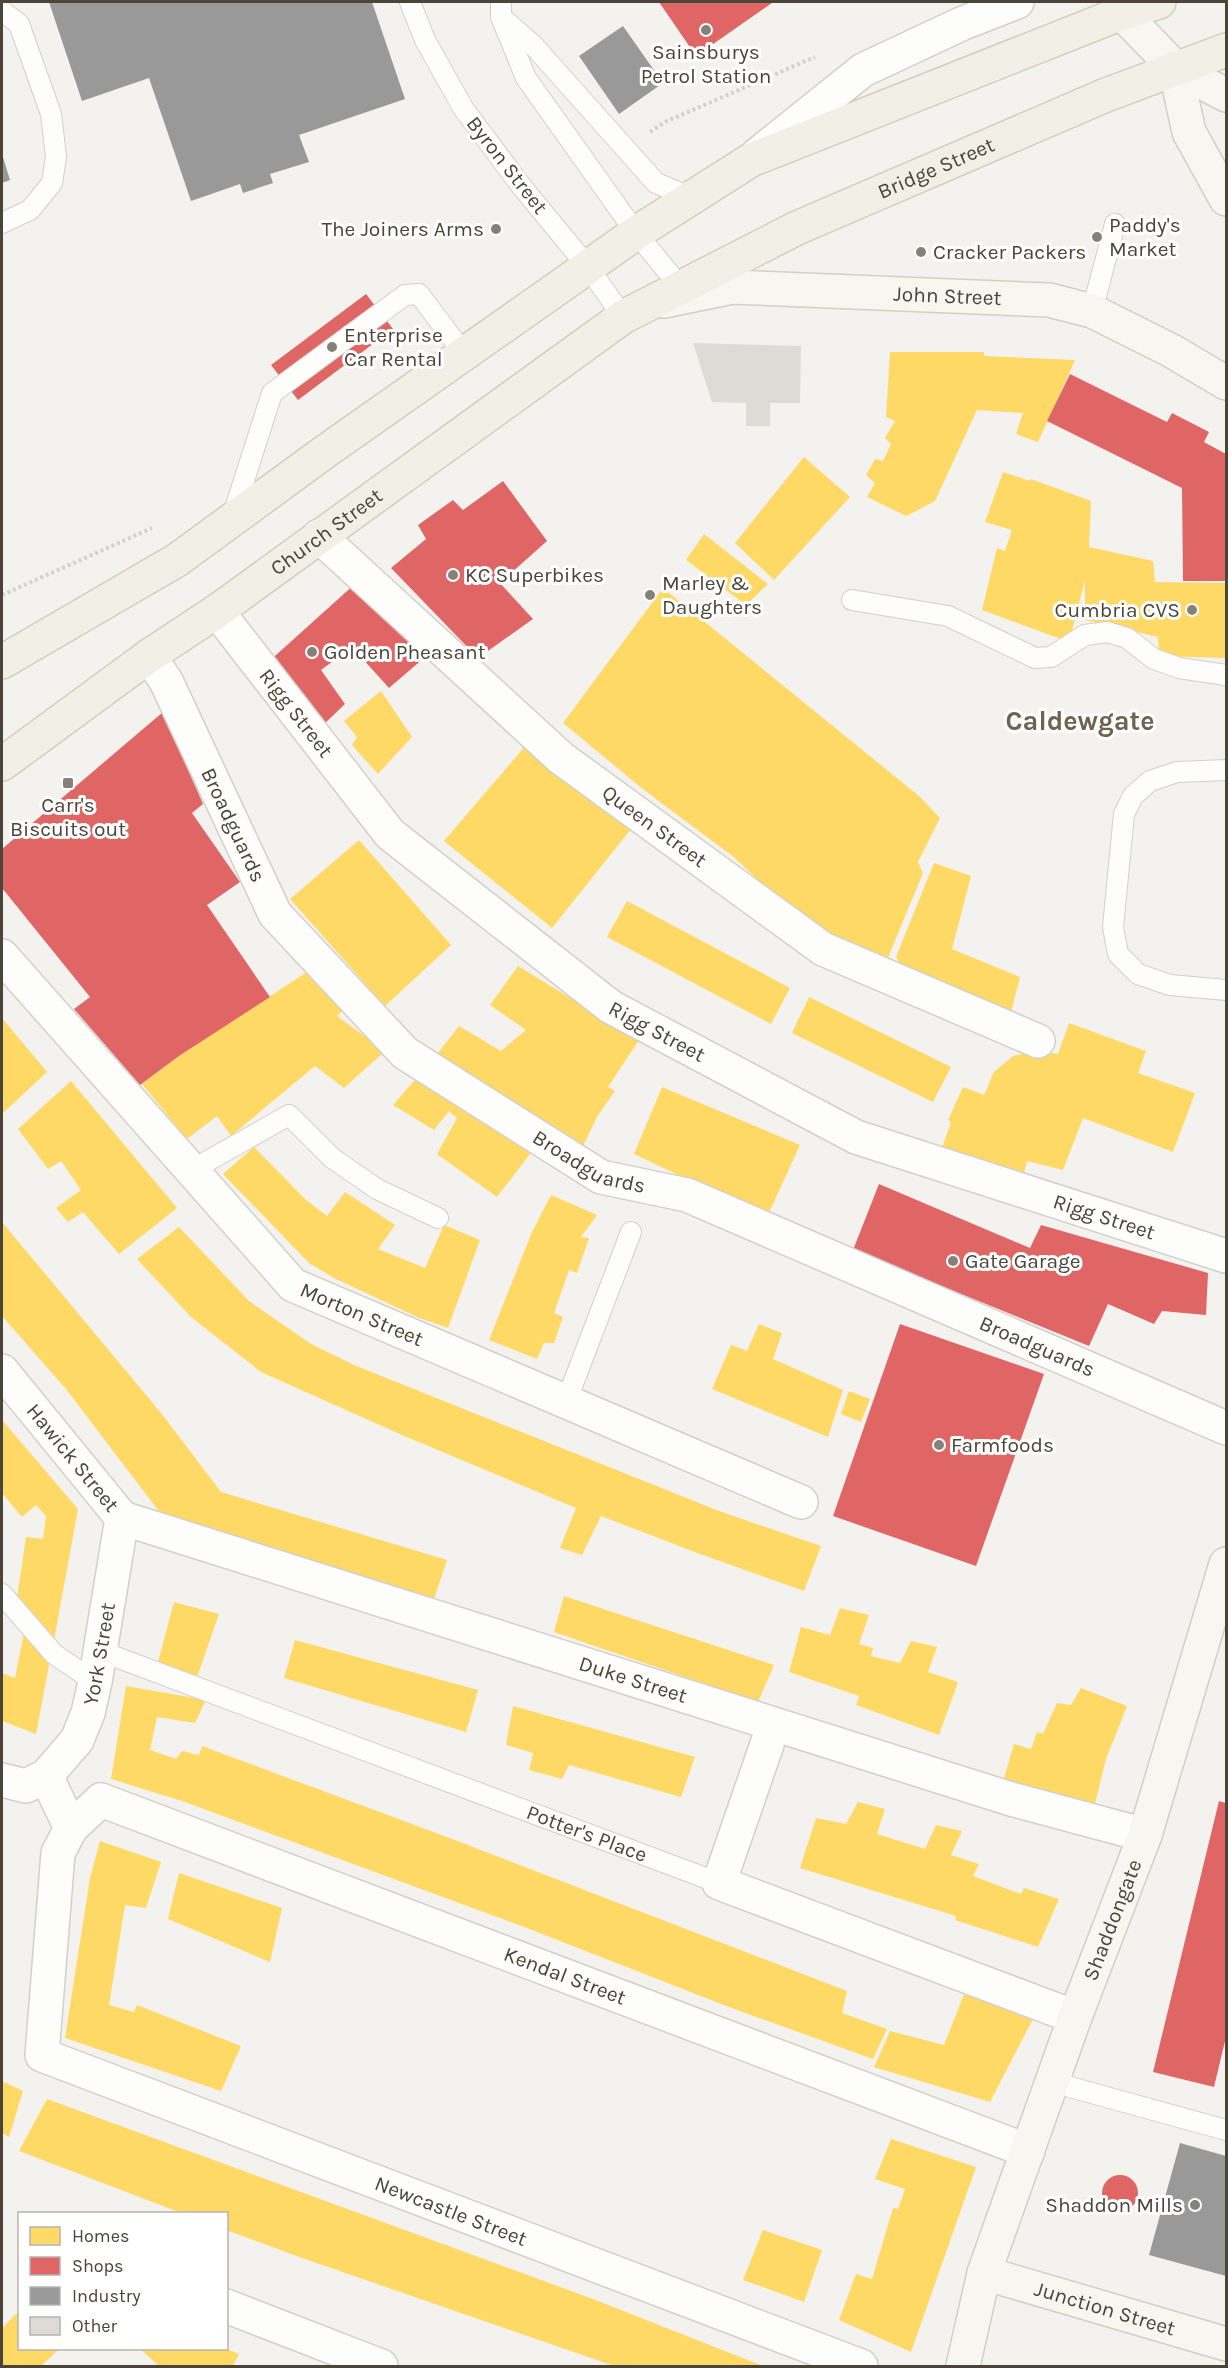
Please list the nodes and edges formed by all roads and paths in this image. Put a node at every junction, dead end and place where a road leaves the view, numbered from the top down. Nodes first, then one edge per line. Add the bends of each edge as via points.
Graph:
1 (410, 2) edge
2 (1017, 2) edge
3 (1159, 2) edge
4 (1120, 7) edge
5 (501, 9) edge
6 (2, 11) edge
7 (1227, 50) edge
8 (826, 53) dead end
9 (1175, 68) junction
10 (1227, 95) edge
11 (665, 122) dead end
12 (751, 160) junction
13 (690, 197) junction
14 (1227, 199) edge
15 (2, 223) edge
16 (1115, 224) dead end
17 (636, 233) junction
18 (588, 267) junction
19 (682, 289) junction
20 (638, 310) junction
21 (1092, 311) junction
22 (464, 354) junction
23 (1227, 383) edge
24 (231, 520) junction
25 (319, 537) junction
26 (852, 600) dead end
27 (217, 611) junction
28 (149, 656) junction
29 (2, 662) edge
30 (1227, 675) edge
31 (2, 764) edge
32 (1227, 770) edge
33 (2, 956) edge
34 (1227, 990) edge
35 (1038, 1041) dead end
36 (190, 1171) junction
37 (438, 1218) dead end
38 (631, 1232) dead end
39 (1227, 1256) edge
40 (2, 1371) edge
41 (566, 1402) junction
42 (1227, 1428) edge
43 (801, 1502) dead end
44 (122, 1518) junction
45 (1227, 1564) edge
46 (2, 1594) edge
47 (98, 1666) junction
48 (774, 1724) junction
49 (46, 1776) junction
50 (2, 1780) edge
51 (71, 1828) junction
52 (1145, 1835) junction
53 (719, 1882) junction
54 (1075, 2016) junction
55 (1052, 2082) junction
56 (1227, 2130) edge
57 (1028, 2151) junction
58 (984, 2273) junction
59 (228, 2307) edge
60 (1227, 2344) edge
61 (381, 2367) edge
62 (861, 2367) edge
63 (963, 2367) edge

1 - 18 lane, Byron Street via 425,40 463,108
2 - 12 street via 863,70
3 - 4 main road
4 - 9 main road
4 - 12 main road
5 - 13 lane via 656,183
5 - 17 lane via 526,78
6 - 15 lane via 19,24 51,114 56,157 52,183 30,210
7 - 9 main road, Bridge Street
8 - 11 path
9 - 10 main road
9 - 14 main road via 1189,132
9 - 19 main road, Bridge Street via 797,228
12 - 13 main road
13 - 17 main road
16 - 21 lane
17 - 18 main road
17 - 19 lane
18 - 20 lane, Byron Street
18 - 22 main road
19 - 20 main road, Bridge Street
20 - 21 main road, John Street via 732,287 1049,300
20 - 25 main road, Church Street
21 - 23 main road, John Street
22 - 24 main road
22 - 24 lane via 419,294 405,295 272,393
24 - 29 main road via 177,560
25 - 27 main road, Church Street
25 - 35 street, Queen Street via 561,758 823,949
26 - 30 lane via 948,616 1035,658 1051,657 1084,635 1107,632 1127,638 1154,659 1179,668
27 - 28 main road, Church Street
27 - 39 street, Rigg Street via 390,834 611,1007 856,1137
28 - 31 main road, Church Street
28 - 42 street, Broadguards via 166,681 275,914 405,1053 601,1177 687,1195
32 - 34 lane via 1177,772 1150,782 1132,796 1124,814 1113,927 1118,954 1138,974 1170,985
33 - 36 street, Morton Street
36 - 37 lane via 289,1115 332,1158 377,1189
36 - 41 street, Morton Street via 293,1285
38 - 41 lane
40 - 44 street, Hawick Street
41 - 43 street, Morton Street
44 - 47 street, York Street
44 - 48 street, Duke Street
45 - 52 main road, Shaddongate
46 - 47 lane, Potter's Place via 54,1654
47 - 49 street, York Street via 88,1713 77,1740
47 - 53 lane, Potter's Place
48 - 52 street, Duke Street via 1011,1799
48 - 53 street
49 - 50 street via 26,1786
49 - 51 street
51 - 57 street, Kendal Street via 101,1800
51 - 62 street, Newcastle Street via 58,1853 42,2055
52 - 54 main road, Shaddongate
53 - 54 street, Potter's Place
54 - 55 main road, Shaddongate
55 - 56 lane
55 - 57 main road, Shaddongate
57 - 58 main road, Shaddongate
58 - 60 main road, Junction Street
58 - 63 main road, Shaddongate
59 - 61 street

